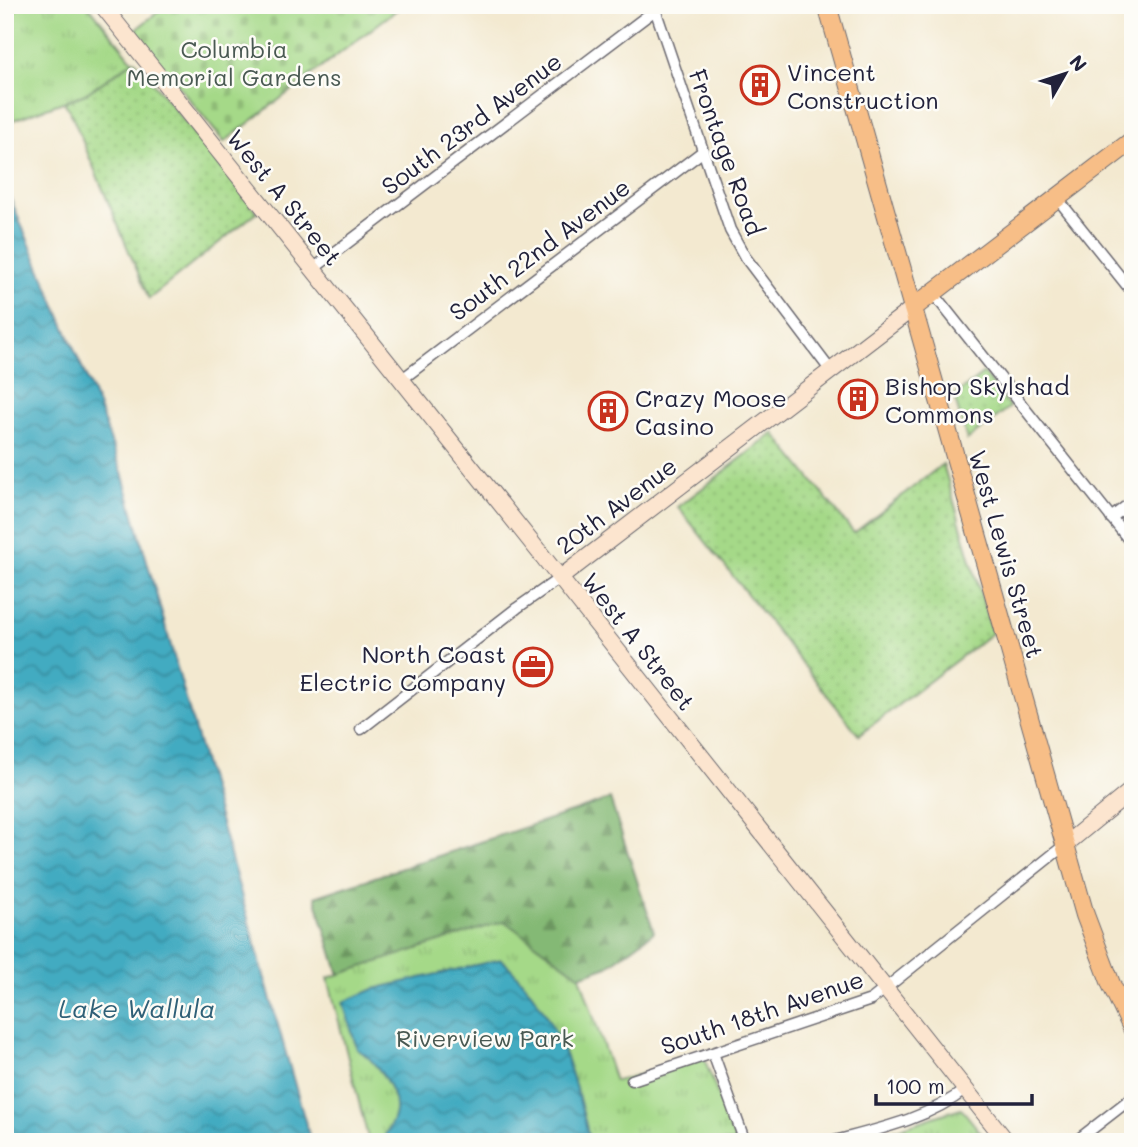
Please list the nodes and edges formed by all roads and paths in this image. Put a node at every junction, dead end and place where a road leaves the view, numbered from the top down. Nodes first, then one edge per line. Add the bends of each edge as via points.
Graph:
1 (102, 5) edge
2 (827, 5) edge
3 (654, 8) edge
4 (1133, 140) edge
5 (702, 152) junction
6 (1058, 198) junction
7 (313, 269) junction
8 (933, 293) junction
9 (1133, 293) edge
10 (913, 308) junction
11 (831, 371) junction
12 (401, 380) junction
13 (1133, 501) edge
14 (1111, 518) junction
15 (1133, 545) edge
16 (561, 578) junction
17 (361, 729) dead end
18 (1131, 794) edge
19 (1066, 844) junction
20 (886, 989) junction
21 (1133, 1030) edge
22 (713, 1053) junction
23 (632, 1080) dead end
24 (966, 1089) junction
25 (1133, 1097) edge
26 (745, 1142) edge
27 (831, 1142) edge
28 (1007, 1142) edge
29 (1075, 1142) edge

1 - 7 main road, West A Street
2 - 10 main road, West Lewis Street
3 - 5 street, Frontage Road
3 - 7 street, South 23rd Avenue
4 - 6 main road, 20th Avenue
5 - 11 street, Frontage Road via 741,251
5 - 12 street, South 22nd Avenue
6 - 8 main road, 20th Avenue
6 - 9 street
7 - 12 main road, West A Street
8 - 10 main road, 20th Avenue
8 - 14 street
10 - 11 main road, 20th Avenue
10 - 19 main road, West Lewis Street
11 - 16 main road, 20th Avenue
12 - 16 main road, West A Street
13 - 14 street
14 - 15 street
16 - 17 street, 20th Avenue
16 - 20 main road, West A Street
18 - 19 main road
19 - 20 street, South 18th Avenue
19 - 21 main road, West Lewis Street via 1097,950
20 - 22 street, South 18th Avenue via 871,1000
20 - 24 main road, West A Street
22 - 23 street, South 18th Avenue
22 - 26 street
24 - 27 street via 929,1111
24 - 28 main road, West A Street
25 - 29 street

